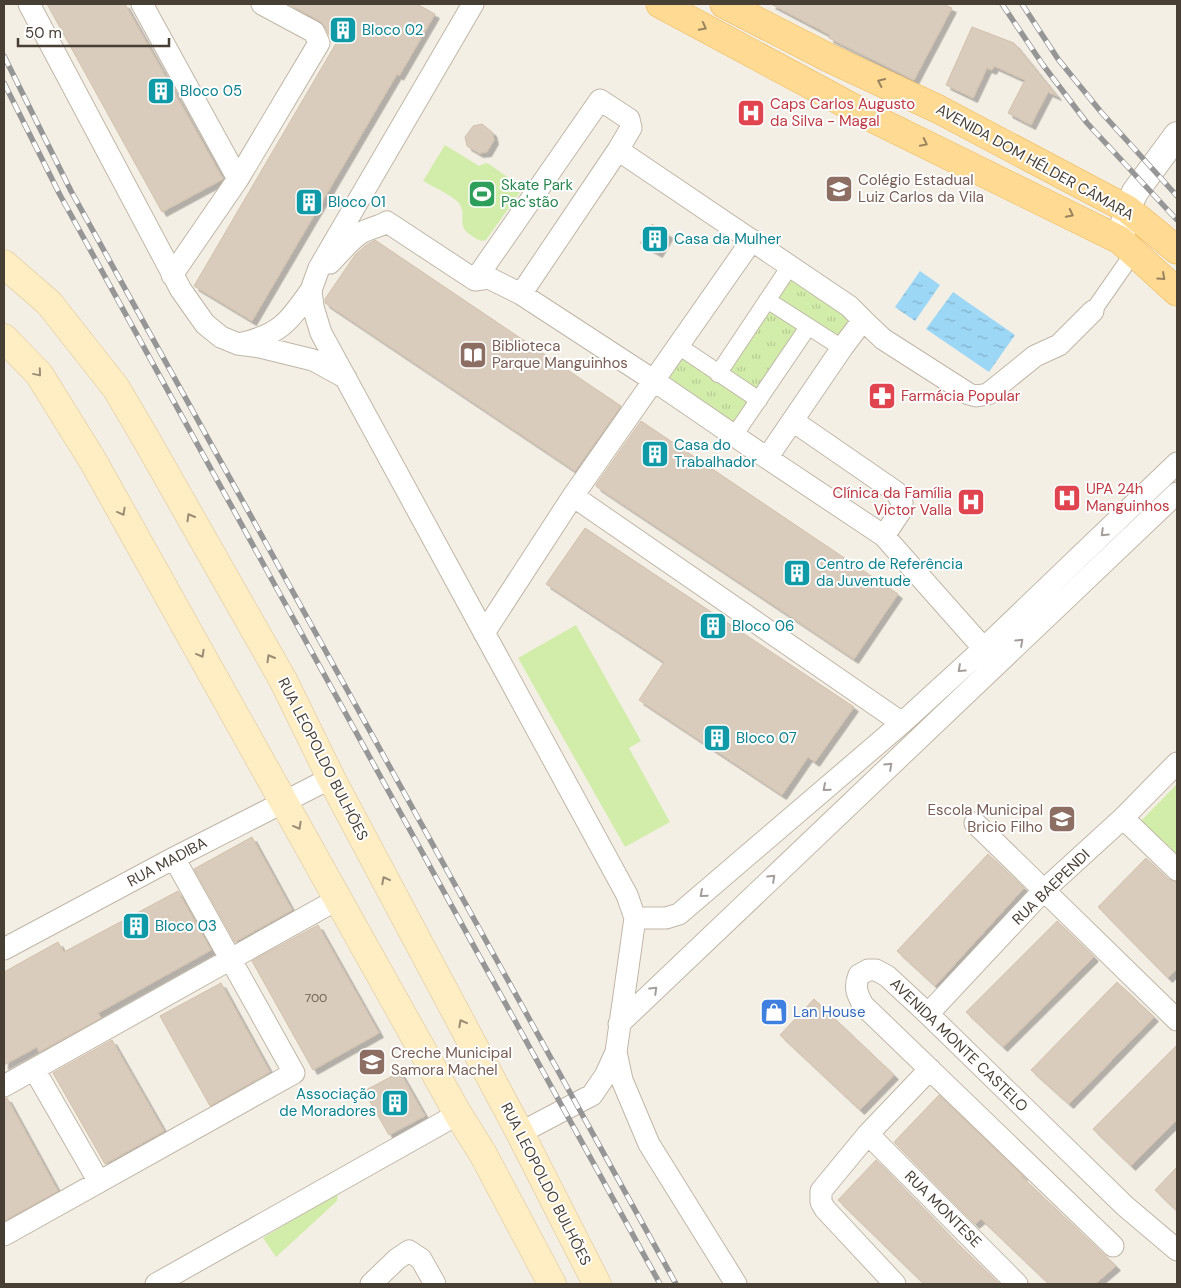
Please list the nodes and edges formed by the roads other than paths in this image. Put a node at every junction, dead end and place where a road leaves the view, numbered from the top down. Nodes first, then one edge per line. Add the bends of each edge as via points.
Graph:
1 (29, 4) edge
2 (142, 4) edge
3 (262, 4) edge
4 (473, 4) edge
5 (660, 4) edge
6 (724, 4) edge
7 (1177, 135) edge
8 (618, 150) junction
9 (238, 179) junction
10 (1127, 209) junction
11 (752, 240) junction
12 (1127, 246) junction
13 (1177, 250) edge
14 (4, 264) edge
15 (790, 266) junction
16 (172, 275) junction
17 (475, 280) junction
18 (313, 284) junction
19 (1177, 292) edge
20 (521, 294) junction
21 (767, 300) junction
22 (1093, 311) joint
23 (863, 320) junction
24 (808, 328) junction
25 (4, 338) edge
26 (238, 344) junction
27 (677, 346) junction
28 (842, 348) junction
29 (718, 374) junction
30 (346, 378) junction
31 (653, 380) junction
32 (759, 400) junction
33 (793, 420) junction
34 (734, 436) junction
35 (767, 458) junction
36 (1177, 463) edge
37 (1177, 493) edge
38 (573, 496) junction
39 (884, 536) junction
40 (484, 633) junction
41 (990, 656) junction
42 (902, 723) junction
43 (1177, 762) edge
44 (331, 778) junction
45 (284, 802) junction
46 (1123, 818) junction
47 (976, 824) dead end
48 (174, 858) junction
49 (1177, 870) edge
50 (1043, 891) junction
51 (338, 898) junction
52 (635, 918) junction
53 (4, 949) edge
54 (229, 958) junction
55 (928, 1014) junction
56 (1177, 1020) edge
57 (619, 1024) junction
58 (616, 1052) junction
59 (34, 1069) junction
60 (930, 1069) junction
61 (4, 1086) edge
62 (458, 1114) junction
63 (520, 1133) junction
64 (868, 1134) junction
65 (98, 1182) junction
66 (4, 1235) edge
67 (1113, 1246) dead end
68 (1177, 1250) edge
69 (156, 1284) edge
70 (370, 1284) edge
71 (436, 1284) edge
72 (552, 1284) edge
73 (597, 1284) edge
74 (736, 1284) edge
75 (895, 1284) edge
76 (1017, 1284) edge

1 - 16 street
2 - 9 street
3 - 9 street via 314,32 320,43
4 - 18 street via 356,202
5 -> 12 main road, AVENIDA DOM HÉLDER CÂMARA via 876,120
10 -> 6 main road, AVENIDA DOM HÉLDER CÂMARA via 938,109
7 - 10 street via 1135,192
8 - 11 street
8 - 17 street via 631,128 629,119 600,100
8 - 20 street
9 - 16 street
10 - 12 street
10 - 13 main road, AVENIDA DOM HÉLDER CÂMARA
11 - 15 street
11 - 27 street
12 -> 19 main road, AVENIDA DOM HÉLDER CÂMARA
12 - 22 street
44 -> 14 main road, RUA LEOPOLDO BULHÕES via 283,680 116,388 49,303
15 - 21 street
15 - 23 street via 850,306
16 - 26 street via 205,324 221,337
17 - 18 street via 387,222 358,234
17 - 20 street via 489,278
18 - 26 street via 290,319 277,330
18 - 30 street via 313,308 321,333
20 - 31 street
21 - 24 street
21 - 29 street
22 - 23 street via 1059,345 1035,356 988,394 976,396 883,339
23 - 28 street
24 - 28 street
24 - 32 street
25 -> 45 main road via 40,374 93,461
26 - 30 street via 313,360
27 - 29 street
27 - 31 street
28 - 33 street
29 - 32 street
30 - 40 street
31 - 34 street
31 - 38 street
32 - 34 street
33 - 35 street
33 - 39 street via 900,497 902,509
34 - 35 street
35 - 39 street
36 -> 41 street
41 -> 37 street
38 - 40 street
38 - 42 street
39 - 41 street
40 - 52 street via 627,895
41 -> 42 street
57 -> 41 street
42 -> 52 street via 679,914 666,918
43 - 46 street, RUA BAEPENDI
44 - 45 street, RUA MADIBA
63 -> 44 main road, RUA LEOPOLDO BULHÕES
45 - 48 street, RUA MADIBA
45 -> 51 main road
46 - 49 street
46 - 50 street, RUA BAEPENDI
47 - 50 street
48 - 53 street, RUA MADIBA
48 - 54 street
50 - 55 street, RUA BAEPENDI
50 - 56 street
51 - 54 street
51 - 62 main road
52 - 57 street
54 - 59 street
54 - 65 street via 294,1073
55 - 60 street, AVENIDA MONTE CASTELO via 876,970 859,975 855,983 863,1005
55 - 68 street, AVENIDA MONTE CASTELO via 1125,1206
57 - 58 street
58 - 63 street via 606,1076 592,1095
58 - 74 street via 622,1080 649,1144
59 - 61 street
59 - 65 street
60 - 64 street
60 - 67 street, AVENIDA MONTE CASTELO
62 - 69 street
62 - 72 main road via 483,1154
63 - 73 main road, RUA LEOPOLDO BULHÕES
64 - 75 street via 821,1191 821,1202
64 - 76 street, RUA MONTESE
65 - 66 street
70 - 71 street via 409,1251 421,1259

